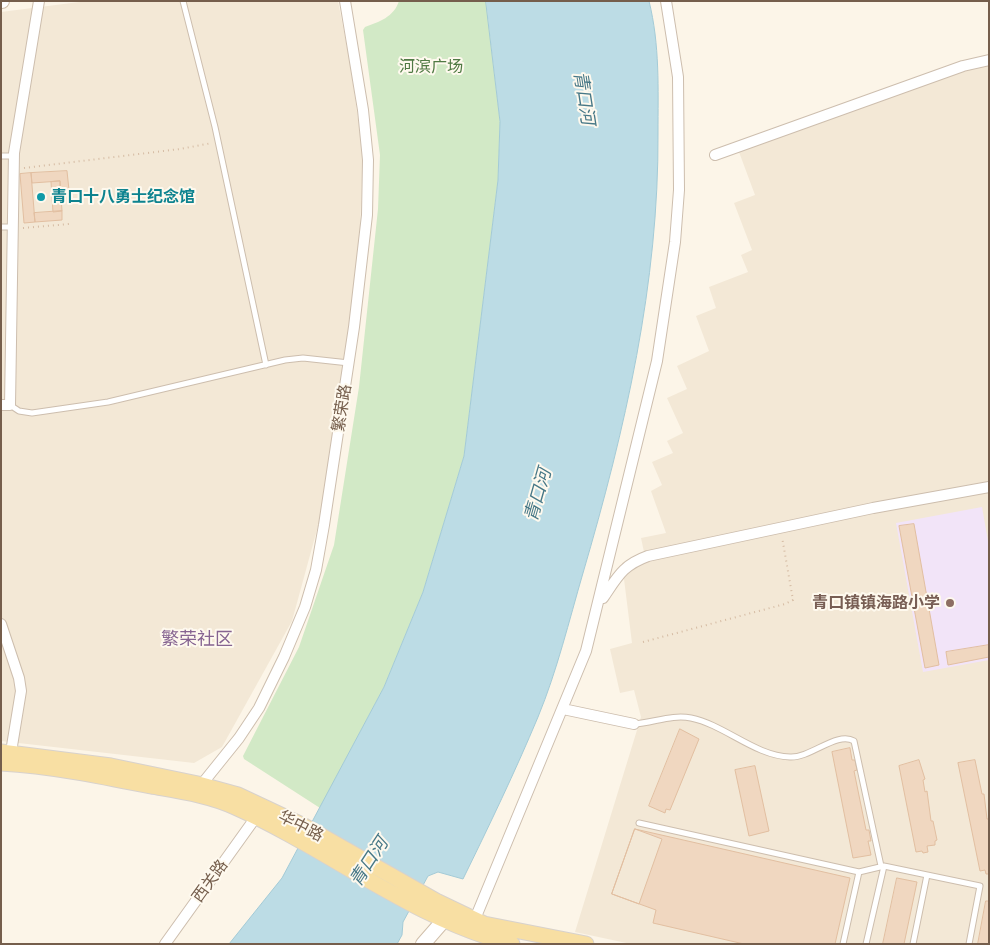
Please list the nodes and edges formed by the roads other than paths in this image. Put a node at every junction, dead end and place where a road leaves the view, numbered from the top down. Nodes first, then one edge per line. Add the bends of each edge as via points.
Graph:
1 (39, 1) edge
2 (183, 1) edge
3 (345, 1) edge
4 (666, 1) edge
5 (989, 60) edge
6 (715, 155) dead end
7 (1, 156) edge
8 (14, 156) junction
9 (1, 227) edge
10 (13, 228) junction
11 (349, 364) junction
12 (266, 365) junction
13 (5, 405) edge
14 (989, 487) edge
15 (598, 604) junction
16 (1, 624) edge
17 (563, 708) junction
18 (634, 724) joint
19 (4, 756) edge
20 (202, 784) junction
21 (256, 817) junction
22 (639, 823) dead end
23 (301, 832) junction
24 (882, 866) junction
25 (859, 872) junction
26 (928, 875) junction
27 (437, 912) junction
28 (474, 919) junction
29 (165, 944) edge
30 (423, 944) edge
31 (512, 944) edge
32 (586, 944) edge
33 (843, 944) edge
34 (866, 944) edge
35 (913, 944) edge
36 (968, 944) edge

1 - 8 street
2 - 12 lane via 218,142
3 - 11 street, 繁荣路 via 363,110 368,193 365,244
4 - 15 street via 678,77 677,229 657,362
5 - 6 street via 963,66
7 - 8 lane
8 - 10 street
9 - 10 lane
10 - 13 street
11 - 12 lane via 303,358
11 - 20 street, 繁荣路 via 316,570 305,607 259,708
12 - 13 lane via 108,402 32,413
14 - 15 street via 780,528 634,561 623,568
15 - 17 street via 586,651
16 - 19 street via 21,691
17 - 18 street
17 - 28 street
18 - 24 lane via 691,718 768,752 790,757 816,750 841,738 854,741
19 - 20 main road, 华中路 via 112,766
19 - 21 main road, 华中路 via 196,794
20 - 23 main road, 华中路 via 238,796
21 - 23 main road, 华中路
21 - 29 street, 西关路
22 - 25 lane
23 - 27 main road, 华中路
24 - 25 lane
24 - 26 lane
24 - 34 lane
25 - 33 lane
26 - 35 lane
26 - 36 lane via 980,886
27 - 28 main road, 华中路
27 - 30 street
27 - 31 main road, 华中路 via 492,939
28 - 32 main road, 华中路 via 493,927

